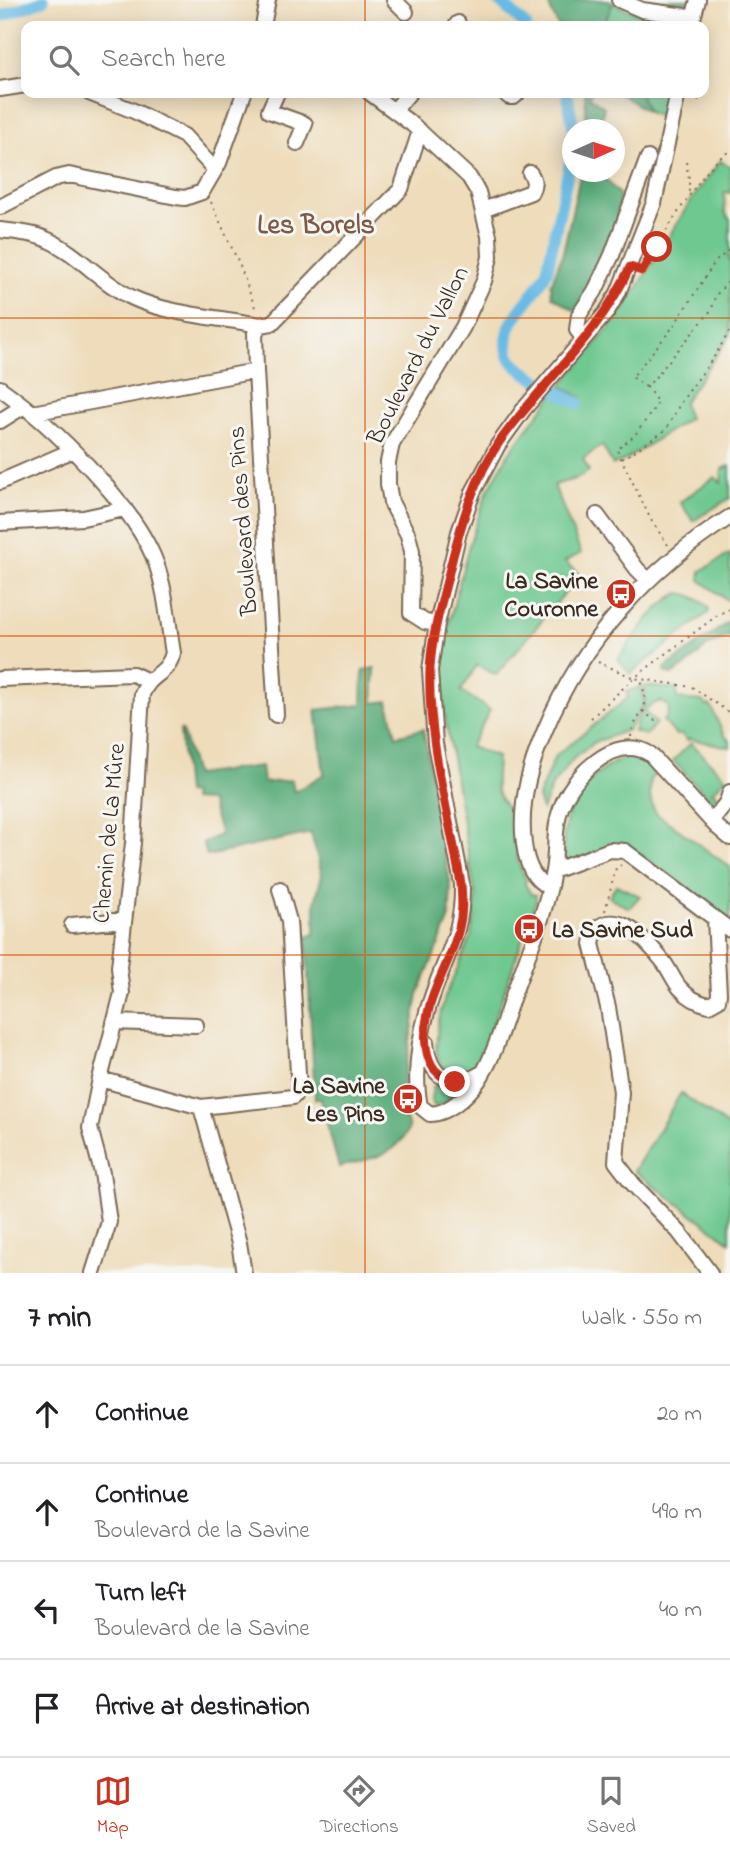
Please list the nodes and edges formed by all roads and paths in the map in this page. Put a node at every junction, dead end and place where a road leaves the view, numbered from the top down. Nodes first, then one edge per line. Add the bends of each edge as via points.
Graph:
1 (268, 0) edge
2 (394, 0) edge
3 (619, 0) edge
4 (698, 0) edge
5 (406, 12) dead end
6 (264, 21) edge
7 (688, 21) edge
8 (692, 21) edge
9 (21, 86) edge
10 (0, 89) edge
11 (102, 98) edge
12 (242, 98) edge
13 (275, 98) edge
14 (377, 98) edge
15 (405, 98) edge
16 (679, 98) edge
17 (691, 98) edge
18 (699, 100) dead end
19 (395, 110) junction
20 (420, 131) junction
21 (297, 143) dead end
22 (730, 151) edge
23 (648, 158) dead end
24 (685, 162) dead end
25 (215, 170) junction
26 (530, 173) dead end
27 (689, 198) junction
28 (0, 207) edge
29 (215, 210) dead end
30 (483, 210) junction
31 (0, 230) edge
32 (730, 249) edge
33 (630, 267) junction
34 (730, 280) edge
35 (260, 325) junction
36 (730, 330) edge
37 (584, 339) junction
38 (256, 371) junction
39 (647, 387) junction
40 (0, 388) edge
41 (28, 410) junction
42 (0, 421) edge
43 (71, 451) junction
44 (621, 459) junction
45 (0, 482) edge
46 (125, 509) junction
47 (597, 515) dead end
48 (730, 517) edge
49 (0, 523) edge
50 (670, 549) dead end
51 (648, 580) junction
52 (730, 609) edge
53 (437, 624) junction
54 (584, 656) junction
55 (634, 678) junction
56 (0, 679) edge
57 (641, 679) junction
58 (148, 681) junction
59 (642, 710) junction
60 (730, 713) edge
61 (276, 715) dead end
62 (592, 718) dead end
63 (659, 724) dead end
64 (630, 747) junction
65 (730, 792) edge
66 (712, 821) junction
67 (730, 838) edge
68 (631, 856) junction
69 (553, 870) junction
70 (549, 887) junction
71 (281, 889) dead end
72 (715, 919) junction
73 (124, 920) junction
74 (605, 923) junction
75 (72, 925) dead end
76 (730, 930) edge
77 (114, 1022) junction
78 (196, 1025) dead end
79 (424, 1028) junction
80 (484, 1072) junction
81 (100, 1080) junction
82 (201, 1107) junction
83 (93, 1273) edge
84 (244, 1273) edge
85 (710, 1273) edge

1 - 6 street
2 - 5 street
3 - 7 street
4 - 8 street
9 - 10 street
11 - 25 street via 184,136
12 - 25 street
13 - 21 street via 269,111 305,124
14 - 19 street, Boulevard du Vallon
15 - 19 street
16 - 33 street via 654,203
17 - 18 path
19 - 20 street, Boulevard du Vallon
20 - 30 street, Boulevard du Vallon via 469,177
20 - 35 street via 401,189 272,323
22 - 27 path
23 - 37 street via 612,255 579,315 577,330
24 - 27 path
25 - 28 street via 205,188 194,196 176,197 68,175
26 - 30 street via 534,179 531,192
27 - 33 path via 642,271
29 - 35 path
30 - 53 street, Boulevard du Vallon via 490,257 484,281 463,327 392,444 388,462 391,502 412,551 411,613
31 - 35 street via 45,238 132,298
32 - 39 path via 715,262 673,327 632,377
33 - 37 street via 606,313
34 - 39 path via 715,296 701,324
35 - 38 street, Boulevard des Pins via 255,333
36 - 44 path via 666,430
37 - 53 street via 524,410 483,471 459,532
38 - 41 street
38 - 61 street, Boulevard des Pins
39 - 44 path via 658,403 635,435 617,450
40 - 41 street
41 - 42 street
41 - 43 street
43 - 45 street
43 - 46 street
44 - 50 path
46 - 49 street via 83,518
46 - 58 street via 156,565 173,653 170,664
47 - 51 street
48 - 51 street
51 - 54 street
52 - 55 path
53 - 79 street via 430,704 463,905
54 - 55 path
54 - 70 street via 554,708 525,787 524,846 537,879
55 - 57 path
55 - 62 path
56 - 58 street via 133,674
57 - 59 path via 646,700
57 - 60 path via 692,687
58 - 73 street, Chemin de La Mûre via 141,704
59 - 63 path
59 - 64 path via 633,724
64 - 66 street via 650,754
64 - 69 street via 591,765 569,791 556,825
65 - 66 street
66 - 67 street
68 - 69 street via 610,850
68 - 72 street
68 - 74 path via 612,876
69 - 70 street
70 - 80 street
71 - 82 street via 289,921 299,1090 293,1097
72 - 74 street via 719,994 709,1005 681,989 663,961 628,927
72 - 76 street
73 - 75 street
73 - 77 street, Chemin de La Mûre via 119,967 122,993
74 - 85 street via 595,930 592,944 608,1007 621,1092 617,1162
77 - 78 street
77 - 81 street, Chemin de La Mûre
79 - 80 street via 429,1062 439,1076 455,1082
79 - 80 street via 418,1097 424,1111 438,1114 469,1091
81 - 82 street
81 - 83 street, Chemin de La Mûre via 90,1128 109,1222
82 - 84 street

